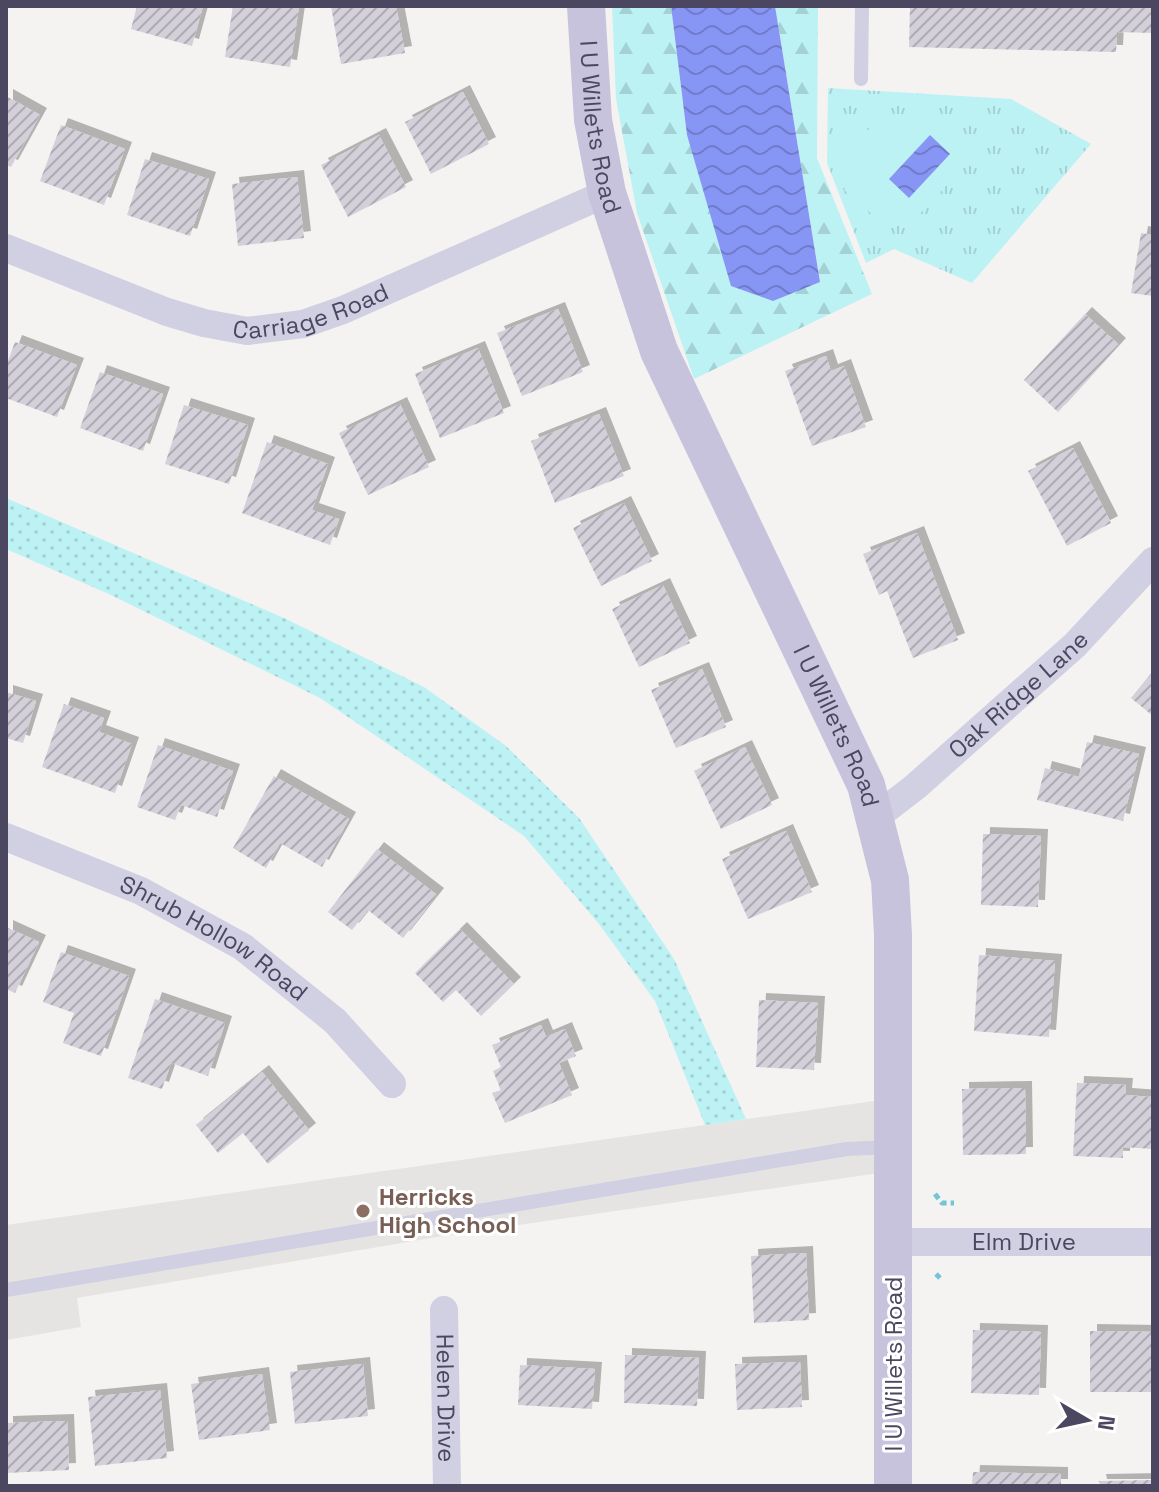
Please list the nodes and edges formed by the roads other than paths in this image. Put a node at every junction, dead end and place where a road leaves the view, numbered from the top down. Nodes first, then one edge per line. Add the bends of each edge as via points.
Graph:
1 (586, 6) edge
2 (862, 6) edge
3 (861, 79) dead end
4 (607, 193) junction
5 (6, 248) edge
6 (1153, 561) edge
7 (876, 817) junction
8 (6, 837) edge
9 (392, 1084) dead end
10 (893, 1147) junction
11 (894, 1242) junction
12 (1153, 1242) edge
13 (6, 1290) edge
14 (444, 1310) dead end
15 (447, 1486) edge
16 (893, 1486) edge

1 - 4 main road, I U Willets Road via 593,120
2 - 3 lane
4 - 5 street, Carriage Road via 343,310 303,324 247,331 167,312
4 - 7 main road, I U Willets Road via 659,351 866,785
6 - 7 street, Oak Ridge Lane via 1075,645
7 - 10 main road, I U Willets Road via 890,880 893,935
8 - 9 street, Shrub Hollow Road via 141,891 243,947 335,1021
10 - 11 main road, I U Willets Road
10 - 13 lane via 847,1149
11 - 12 street, Elm Drive
11 - 16 main road, I U Willets Road
14 - 15 street, Helen Drive

